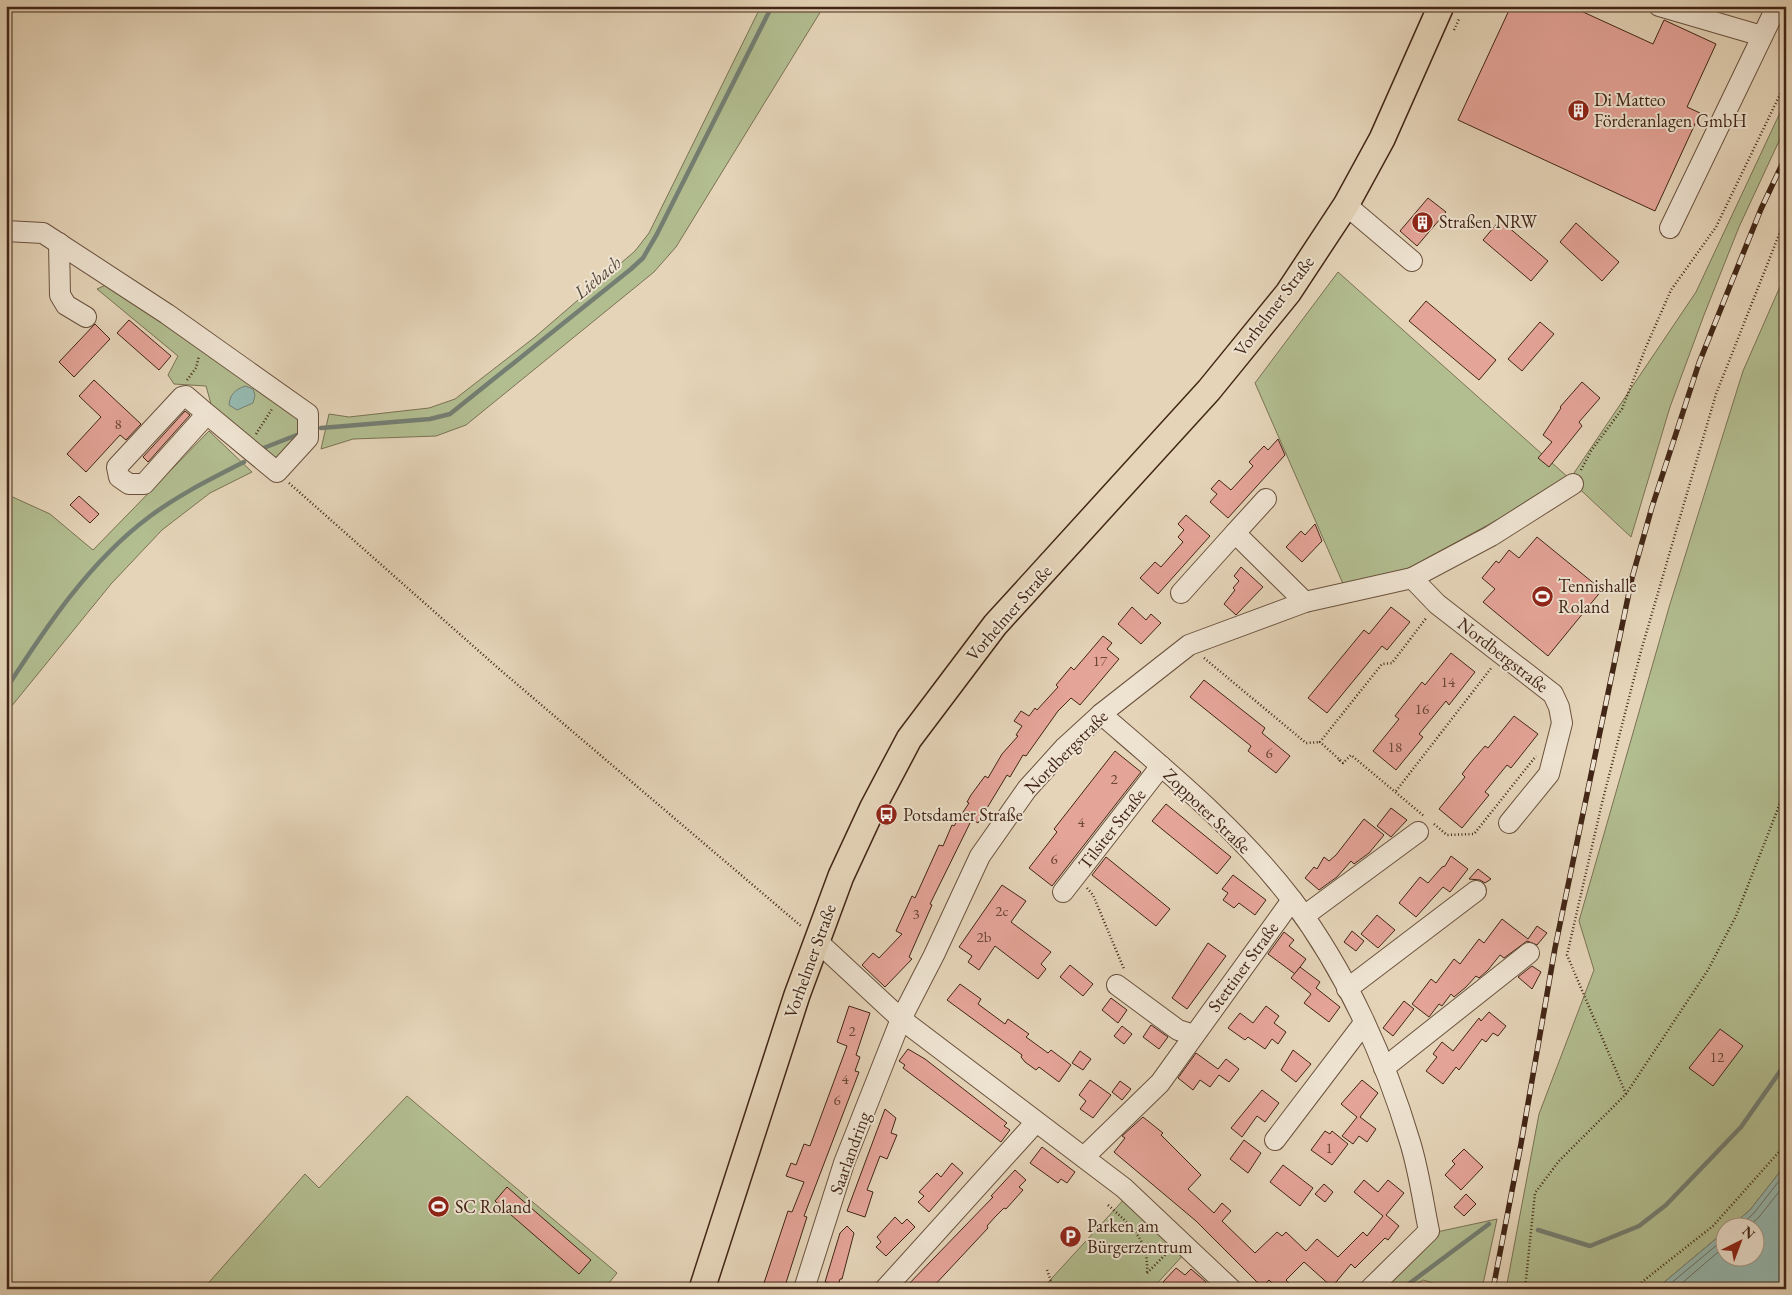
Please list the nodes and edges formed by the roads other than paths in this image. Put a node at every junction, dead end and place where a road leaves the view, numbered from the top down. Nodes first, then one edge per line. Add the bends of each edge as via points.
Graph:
1 (1659, 6) edge
2 (1780, 6) edge
3 (1451, 10) edge
4 (1762, 36) junction
5 (1346, 205) junction
6 (1670, 228) dead end
7 (6, 231) edge
8 (59, 243) junction
9 (1412, 261) dead end
10 (86, 317) dead end
11 (207, 414) junction
12 (1573, 484) road end
13 (1266, 499) dead end
14 (1235, 533) junction
15 (1412, 578) junction
16 (1181, 593) dead end
17 (1305, 602) junction
18 (1101, 714) junction
19 (1161, 766) junction
20 (1509, 823) dead end
21 (1425, 824) road end
22 (1069, 884) road end
23 (1476, 891) dead end
24 (1292, 900) junction
25 (1304, 916) junction
26 (817, 941) junction
27 (1530, 953) dead end
28 (1117, 985) dead end
29 (1346, 989) junction
30 (901, 1020) junction
31 (1364, 1023) junction
32 (1194, 1035) junction
33 (1384, 1068) junction
34 (1036, 1122) junction
35 (1275, 1140) dead end
36 (1084, 1157) junction
37 (702, 1289) edge
38 (804, 1289) edge
39 (885, 1289) edge
40 (1231, 1289) edge
41 (1370, 1289) edge

1 - 4 street
2 - 4 street via 1772,14
3 - 5 main road, Vorhelmer Straße
4 - 6 street
5 - 9 street
5 - 26 main road, Vorhelmer Straße via 1288,293 1209,390 995,625 908,739 845,867
7 - 8 street via 43,233
8 - 10 street via 60,295 66,305
8 - 11 street via 308,414 308,438 277,472
11 - 11 street via 144,484 129,484 119,477 117,467 184,395
12 - 15 street, Nordbergstraße via 1491,536
13 - 14 street
14 - 16 street
14 - 17 street
15 - 17 street, Nordbergstraße
15 - 20 street, Nordbergstraße via 1437,604 1552,694 1559,707 1562,723 1550,774
17 - 18 street, Nordbergstraße via 1189,644
18 - 19 street, Zoppoter Straße
18 - 30 street, Nordbergstraße via 1027,789 980,856
19 - 22 street, Tilsiter Straße
19 - 24 street, Zoppoter Straße via 1243,843
21 - 25 street
23 - 29 street
24 - 25 street, Zoppoter Straße
24 - 32 street, Stettiner Straße
25 - 29 street, Zoppoter Straße
26 - 30 street
26 - 37 main road, Vorhelmer Straße
27 - 33 street
28 - 32 street via 1178,1030
29 - 31 street, Zoppoter Straße
30 - 34 street
30 - 38 street, Saarlandring via 844,1163
31 - 33 street, Zoppoter Straße
31 - 35 street
32 - 36 street, Stettiner Straße via 1160,1083
33 - 41 street, Zoppoter Straße via 1411,1143 1429,1231
34 - 36 street
34 - 39 street
36 - 40 street via 1124,1188

